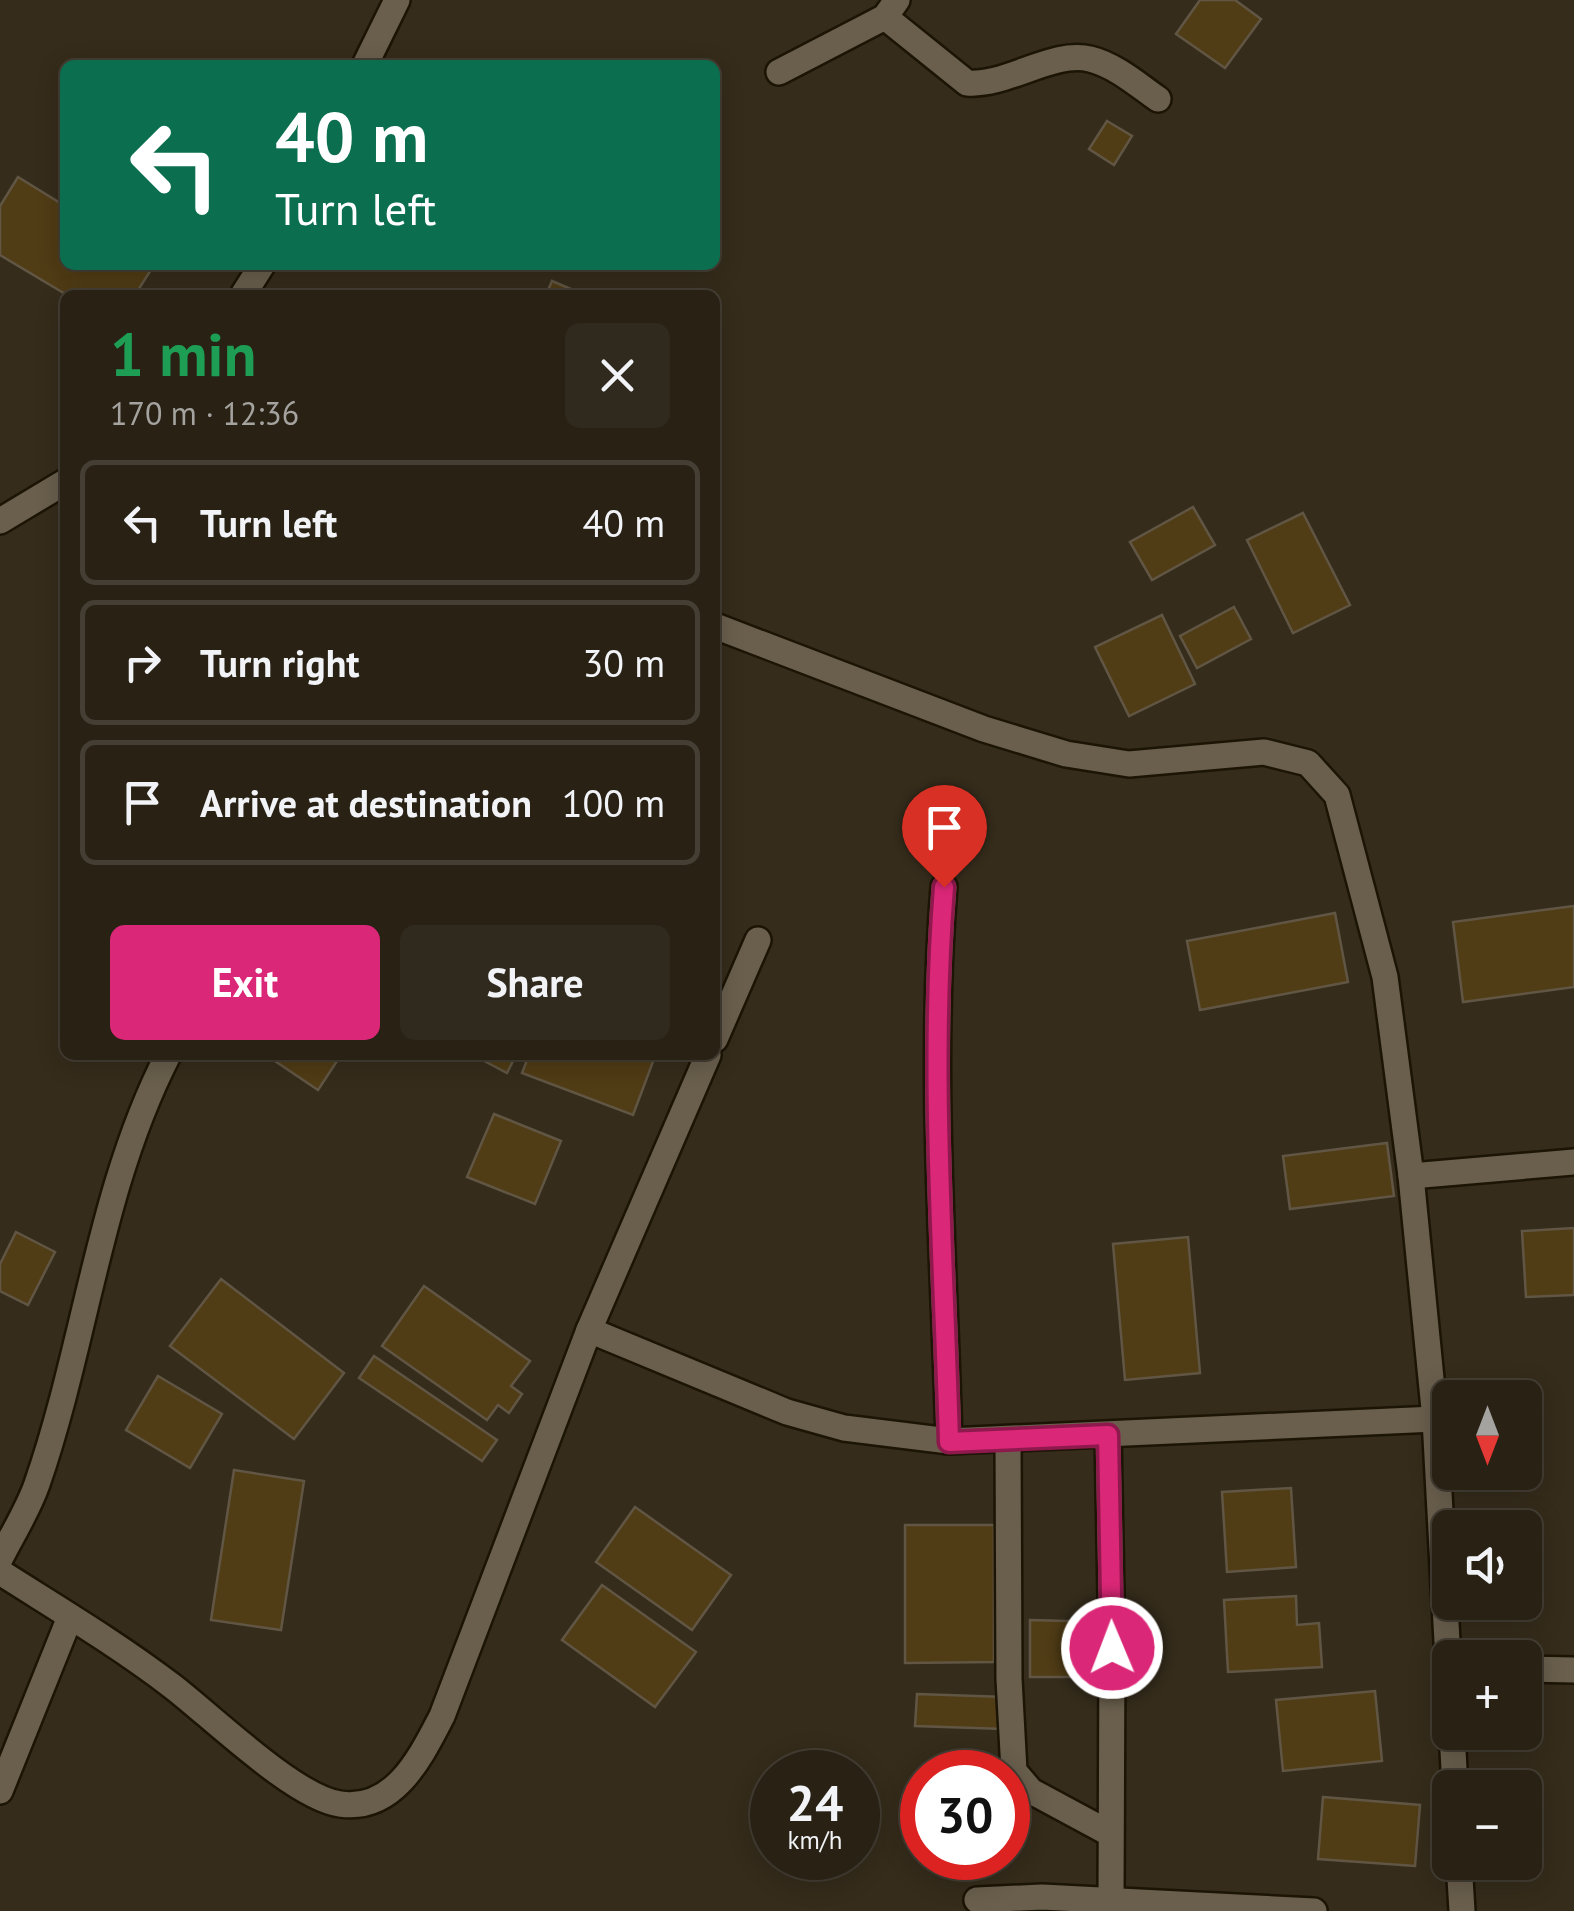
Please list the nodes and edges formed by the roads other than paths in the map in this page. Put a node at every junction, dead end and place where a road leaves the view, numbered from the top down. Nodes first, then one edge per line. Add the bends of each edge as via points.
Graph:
1 (397, 0) edge
2 (891, 9) edge
3 (367, 60) edge
4 (779, 72) dead end
5 (1158, 99) dead end
6 (60, 485) edge
7 (0, 522) edge
8 (720, 628) edge
9 (944, 887) dead end
10 (758, 940) dead end
11 (720, 1027) edge
12 (166, 1060) edge
13 (706, 1060) edge
14 (1574, 1162) edge
15 (1411, 1176) junction
16 (589, 1330) junction
17 (1432, 1390) edge
18 (1432, 1420) edge
19 (1108, 1435) junction
20 (1008, 1440) junction
21 (949, 1442) junction
22 (1439, 1490) edge
23 (0, 1559) edge
24 (0, 1572) edge
25 (70, 1616) junction
26 (1447, 1640) edge
27 (1542, 1669) edge
28 (1574, 1670) edge
29 (0, 1791) edge
30 (1109, 1833) junction
31 (1460, 1880) edge
32 (977, 1900) dead end
33 (1111, 1900) junction
34 (1314, 1911) edge
35 (1462, 1911) edge

1 - 3 street
2 - 4 street
2 - 5 street via 967,83 1089,58
6 - 7 street
8 - 15 street via 1066,754 1129,764 1264,752 1308,763 1336,795 1385,977
9 - 21 street via 937,1080
10 - 11 street
12 - 23 street via 130,1139 35,1489
13 - 16 street
14 - 15 street
15 - 17 street
16 - 21 street via 788,1412 844,1428
16 - 25 street via 442,1716 414,1768 373,1800 340,1804 304,1790
18 - 19 street
19 - 20 street
19 - 30 street
20 - 21 street
20 - 30 street via 1014,1770 1031,1790
22 - 26 street
24 - 25 street
25 - 29 street
27 - 28 street
30 - 33 street
31 - 35 street
32 - 33 street
33 - 34 street

